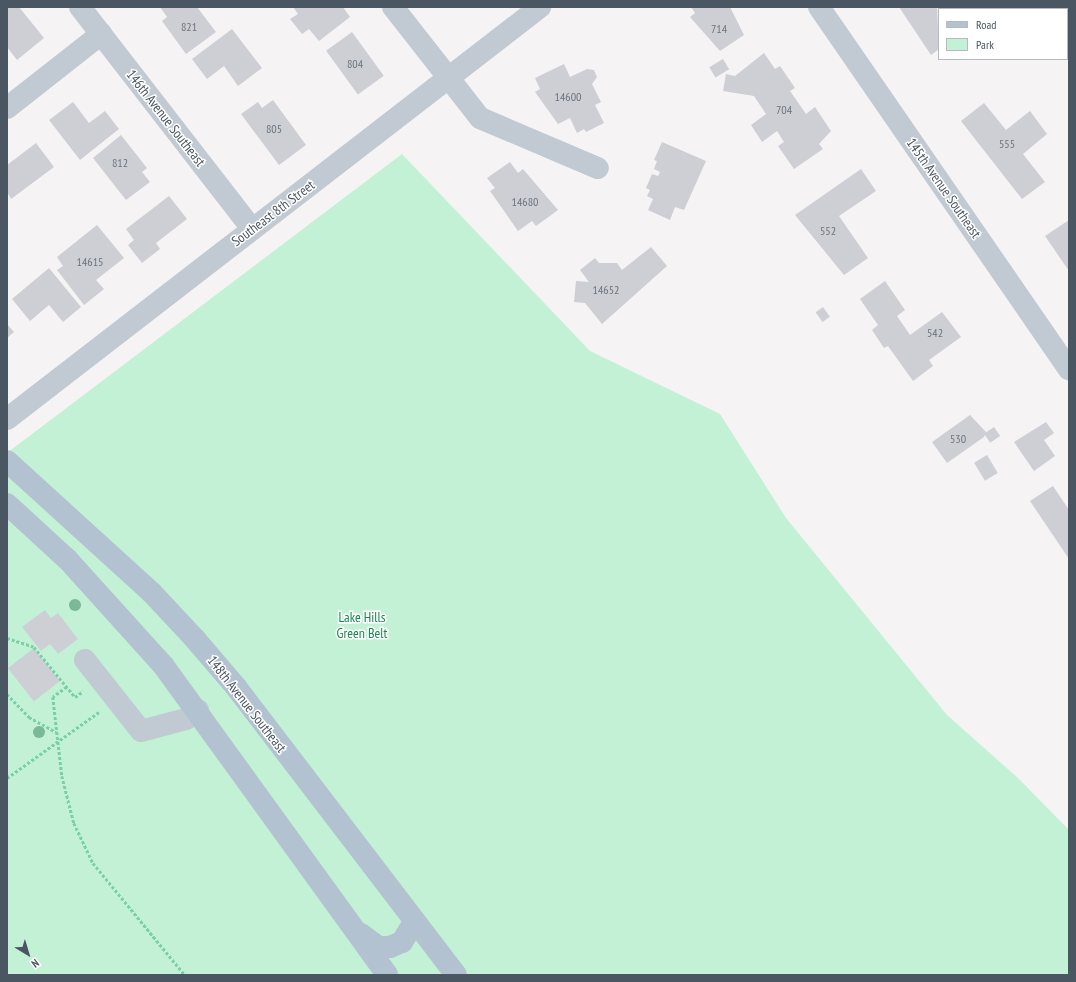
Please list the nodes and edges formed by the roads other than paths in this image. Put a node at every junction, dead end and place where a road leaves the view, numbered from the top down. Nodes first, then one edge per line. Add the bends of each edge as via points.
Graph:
1 (80, 7) edge
2 (393, 7) edge
3 (540, 7) edge
4 (819, 7) edge
5 (101, 34) junction
6 (448, 78) junction
7 (7, 108) edge
8 (598, 168) dead end
9 (252, 229) junction
10 (1069, 369) edge
11 (7, 419) edge
12 (7, 461) edge
13 (7, 504) edge
14 (85, 660) dead end
15 (198, 710) junction
16 (345, 917) junction
17 (414, 922) junction
18 (387, 975) edge
19 (456, 975) edge

1 - 5 street, 146th Avenue Southeast
2 - 6 street
3 - 6 street, Southeast 8th Street
4 - 10 street, 145th Avenue Southeast
5 - 7 street
5 - 9 street, 146th Avenue Southeast
6 - 8 street via 480,118
6 - 9 street, Southeast 8th Street
9 - 11 street, Southeast 8th Street
12 - 17 main road, 148th Avenue Southeast via 152,593 195,639 241,693
13 - 15 main road via 123,619
14 - 15 street via 141,731 186,719
15 - 16 main road
16 - 17 main road via 378,947 402,942
16 - 18 main road
17 - 19 main road, 148th Avenue Southeast

